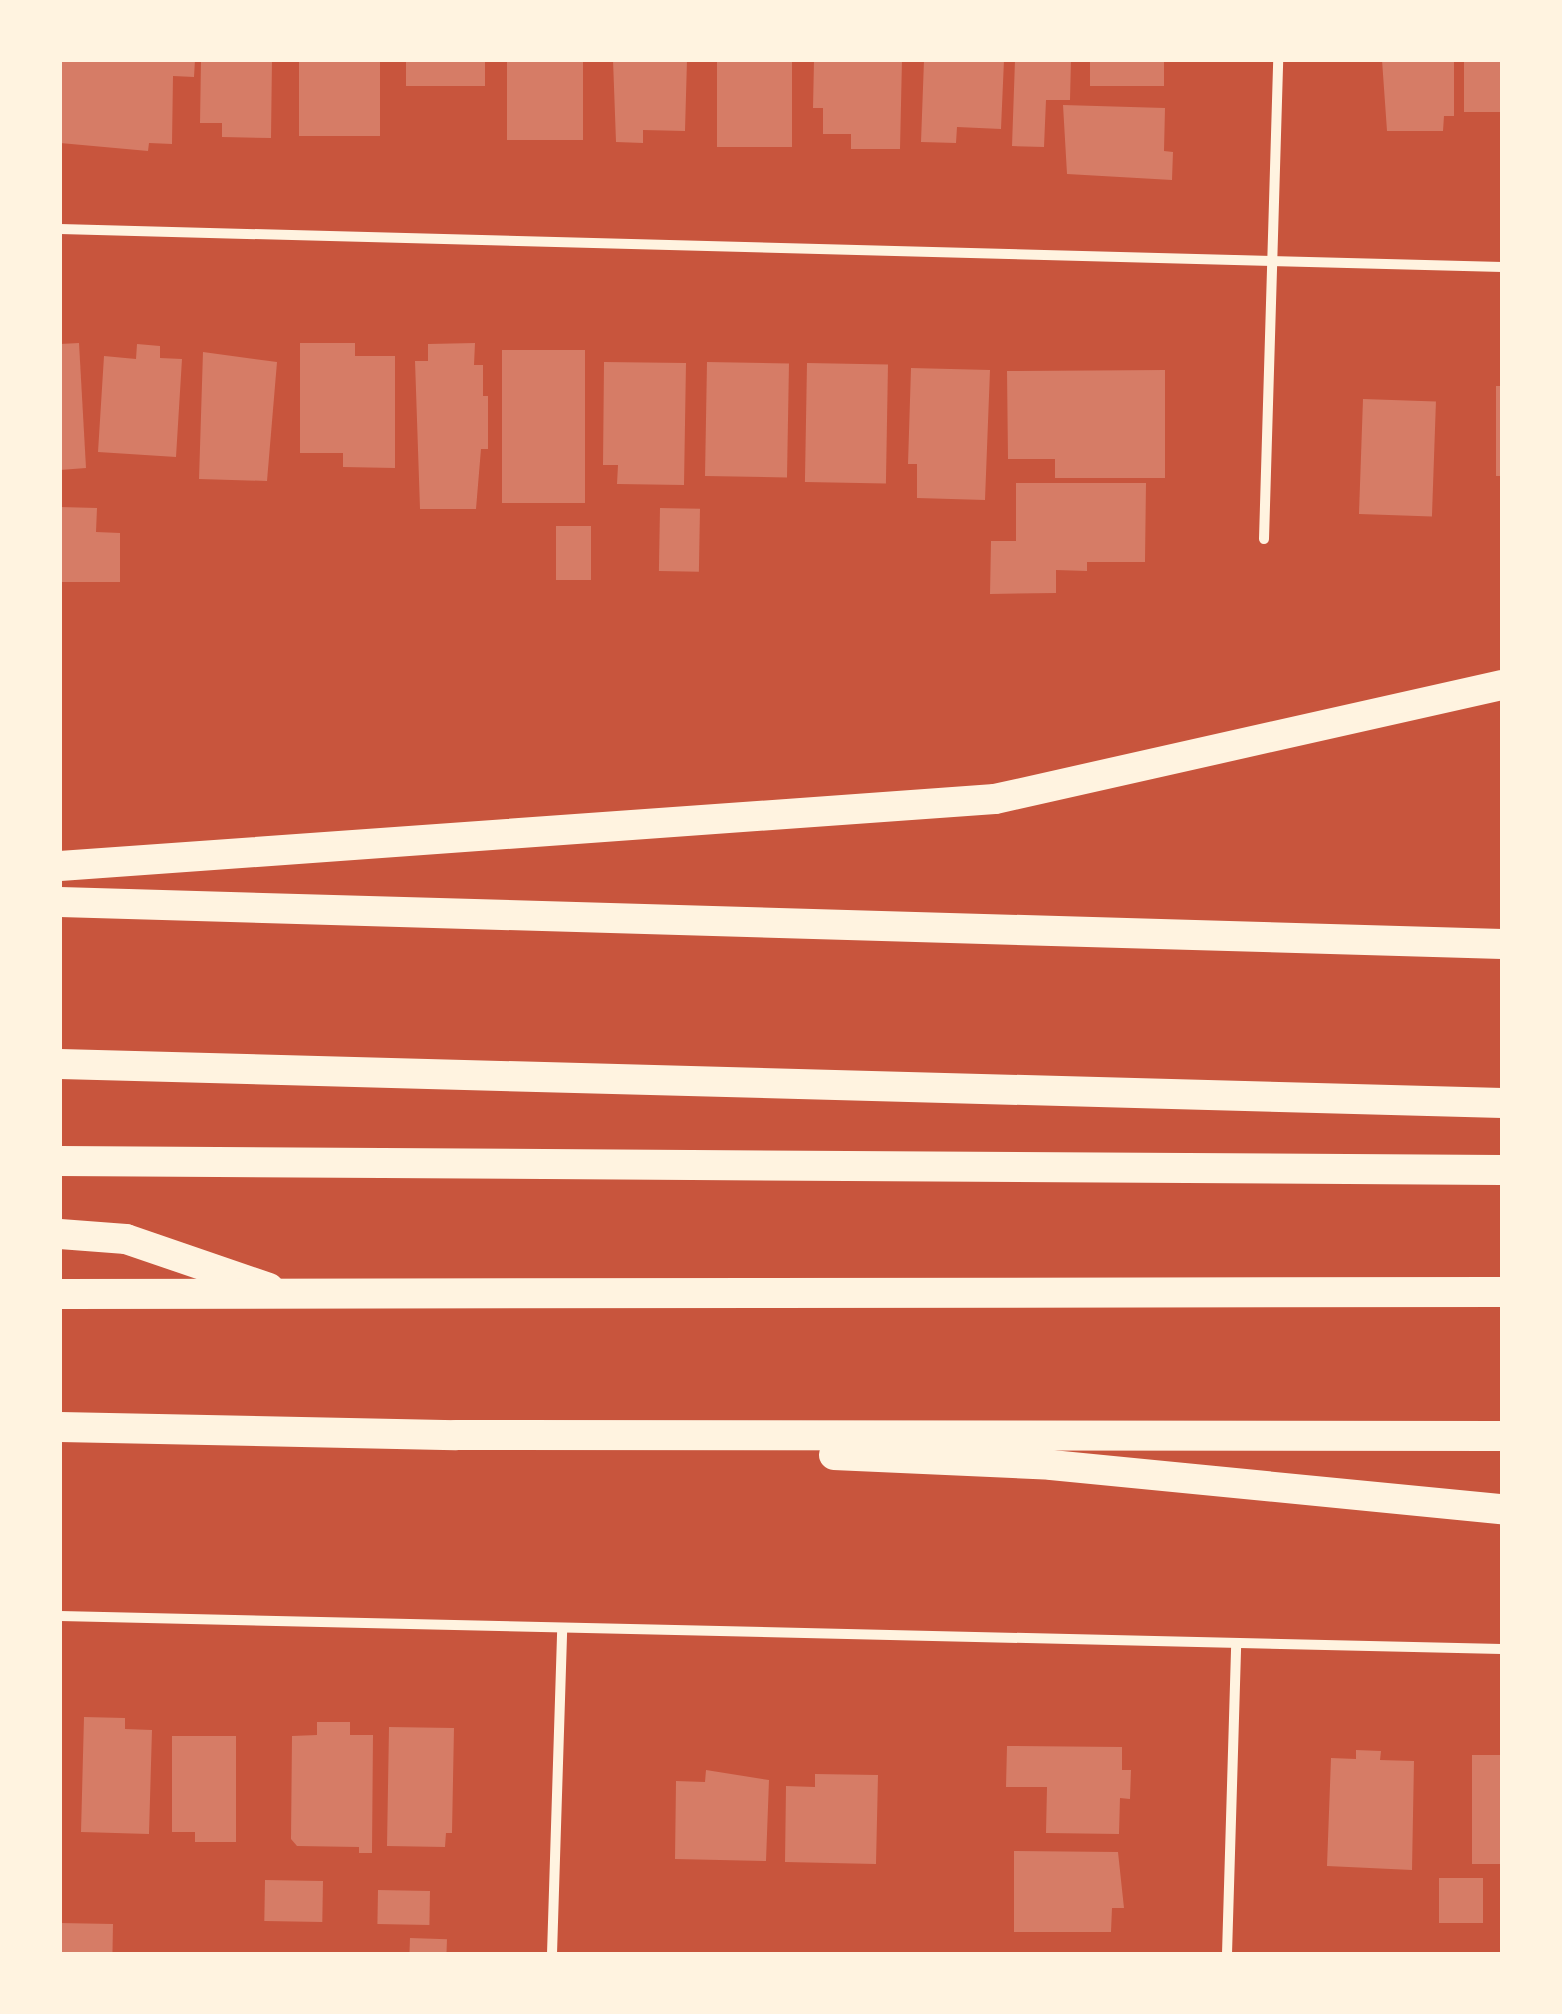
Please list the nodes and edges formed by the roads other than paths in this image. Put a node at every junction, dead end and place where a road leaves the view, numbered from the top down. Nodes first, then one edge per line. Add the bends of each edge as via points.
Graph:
1 (1278, 60) edge
2 (60, 229) edge
3 (1276, 261) junction
4 (1502, 267) edge
5 (1264, 539) dead end
6 (1502, 685) edge
7 (60, 866) edge
8 (60, 902) edge
9 (1502, 944) edge
10 (60, 1064) edge
11 (1502, 1103) edge
12 (60, 1161) edge
13 (1502, 1170) edge
14 (60, 1234) edge
15 (1502, 1292) edge
16 (60, 1294) edge
17 (295, 1297) junction
18 (60, 1426) edge
19 (456, 1435) junction
20 (1502, 1436) edge
21 (1502, 1510) edge
22 (60, 1616) edge
23 (562, 1630) junction
24 (1236, 1643) junction
25 (1502, 1649) edge
26 (552, 1954) edge
27 (1227, 1954) edge

1 - 3 street
2 - 3 street
3 - 4 street
3 - 5 street
6 - 7 highway via 1209,756 995,798
8 - 9 highway
10 - 11 highway
12 - 13 highway
14 - 17 highway via 126,1238
15 - 17 highway
16 - 17 highway
18 - 19 highway
19 - 20 highway
19 - 21 highway via 1050,1465
22 - 23 street
23 - 24 street
23 - 26 street
24 - 25 street
24 - 27 street

